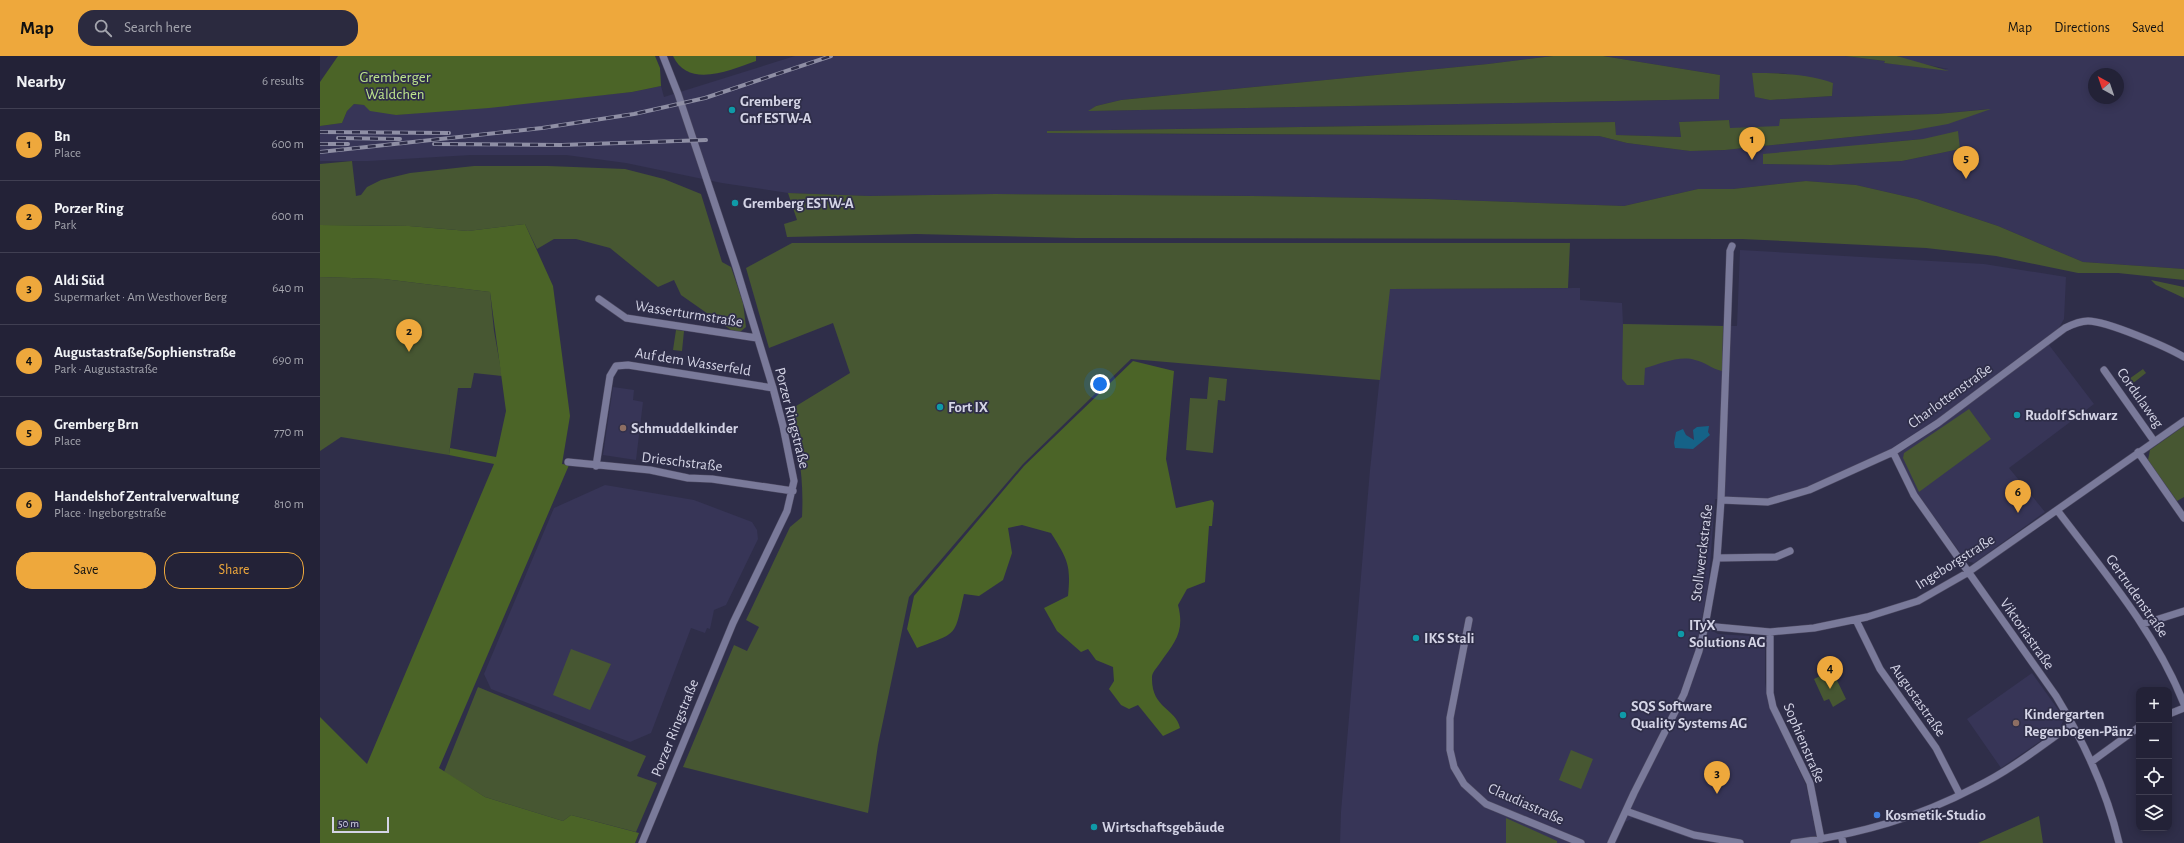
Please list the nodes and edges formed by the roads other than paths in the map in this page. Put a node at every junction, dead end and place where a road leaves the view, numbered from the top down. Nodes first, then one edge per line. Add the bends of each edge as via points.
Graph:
1 (663, 56) edge
2 (1732, 246) dead end
3 (599, 299) dead end
4 (757, 338) junction
5 (2184, 357) edge
6 (2104, 370) dead end
7 (773, 388) junction
8 (2184, 421) edge
9 (2154, 441) junction
10 (1893, 452) junction
11 (2138, 452) junction
12 (568, 462) dead end
13 (596, 466) junction
14 (793, 491) junction
15 (1721, 500) junction
16 (2057, 510) junction
17 (2184, 518) edge
18 (1790, 551) dead end
19 (1716, 558) junction
20 (1968, 573) junction
21 (2184, 611) edge
22 (1469, 620) dead end
23 (1856, 620) junction
24 (2143, 624) junction
25 (1705, 626) junction
26 (1770, 632) junction
27 (2184, 704) edge
28 (2184, 708) edge
29 (2172, 713) edge
30 (2072, 724) junction
31 (2136, 729) edge
32 (2091, 762) junction
33 (1960, 795) junction
34 (1626, 811) junction
35 (1841, 835) junction
36 (1822, 839) junction
37 (642, 843) edge
38 (1581, 843) edge
39 (1612, 843) edge
40 (1740, 843) edge
41 (1794, 843) edge
42 (1843, 843) edge
43 (2119, 843) edge

1 - 4 street, Porzer Ringstraße via 734,260
2 - 15 street, Stollwerckstraße
3 - 4 street, Wasserturmstraße via 626,318
4 - 7 street, Porzer Ringstraße
5 - 10 street, Charlottenstraße via 2104,324 2078,322 2065,328 1938,423
6 - 9 street, Cordulaweg
7 - 13 street, Auf dem Wasserfeld via 616,366 610,376
7 - 14 street, Porzer Ringstraße via 792,466
8 - 9 street, Ingeborgstraße
9 - 11 street, Ingeborgstraße
10 - 15 street, Charlottenstraße via 1809,490 1768,502
10 - 20 street, Viktoriastraße via 1914,495
11 - 16 street, Ingeborgstraße
11 - 17 street
12 - 13 street, Drieschstraße
13 - 14 street, Drieschstraße via 650,470 688,478
14 - 37 street, Porzer Ringstraße via 787,511 730,629
15 - 19 street, Stollwerckstraße
16 - 20 street, Ingeborgstraße
16 - 24 street, Gertrudenstraße
18 - 19 street via 1776,557
19 - 25 street, Stollwerckstraße
20 - 23 street, Ingeborgstraße via 1918,601
20 - 30 street, Viktoriastraße via 2056,696
21 - 24 street
22 - 38 street, Claudiastraße via 1450,716 1449,739 1454,767 1464,784 1486,804
23 - 26 street, Ingeborgstraße via 1814,628
23 - 33 street, Augustastraße via 1880,670 1936,748
24 - 27 street, Gertrudenstraße via 2163,656
25 - 26 street, Ingeborgstraße
25 - 34 street, Stollwerckstraße via 1684,694
26 - 36 street, Sophienstraße via 1770,693 1773,707 1810,784
28 - 29 street
30 - 32 street, Viktoriastraße
30 - 33 street via 2004,772
31 - 32 street
32 - 43 street, Viktoriastraße via 2109,807
33 - 35 street via 1896,821 1865,831
34 - 39 street, Stollwerckstraße
34 - 40 street via 1694,835
35 - 36 street
35 - 42 street
36 - 41 street

